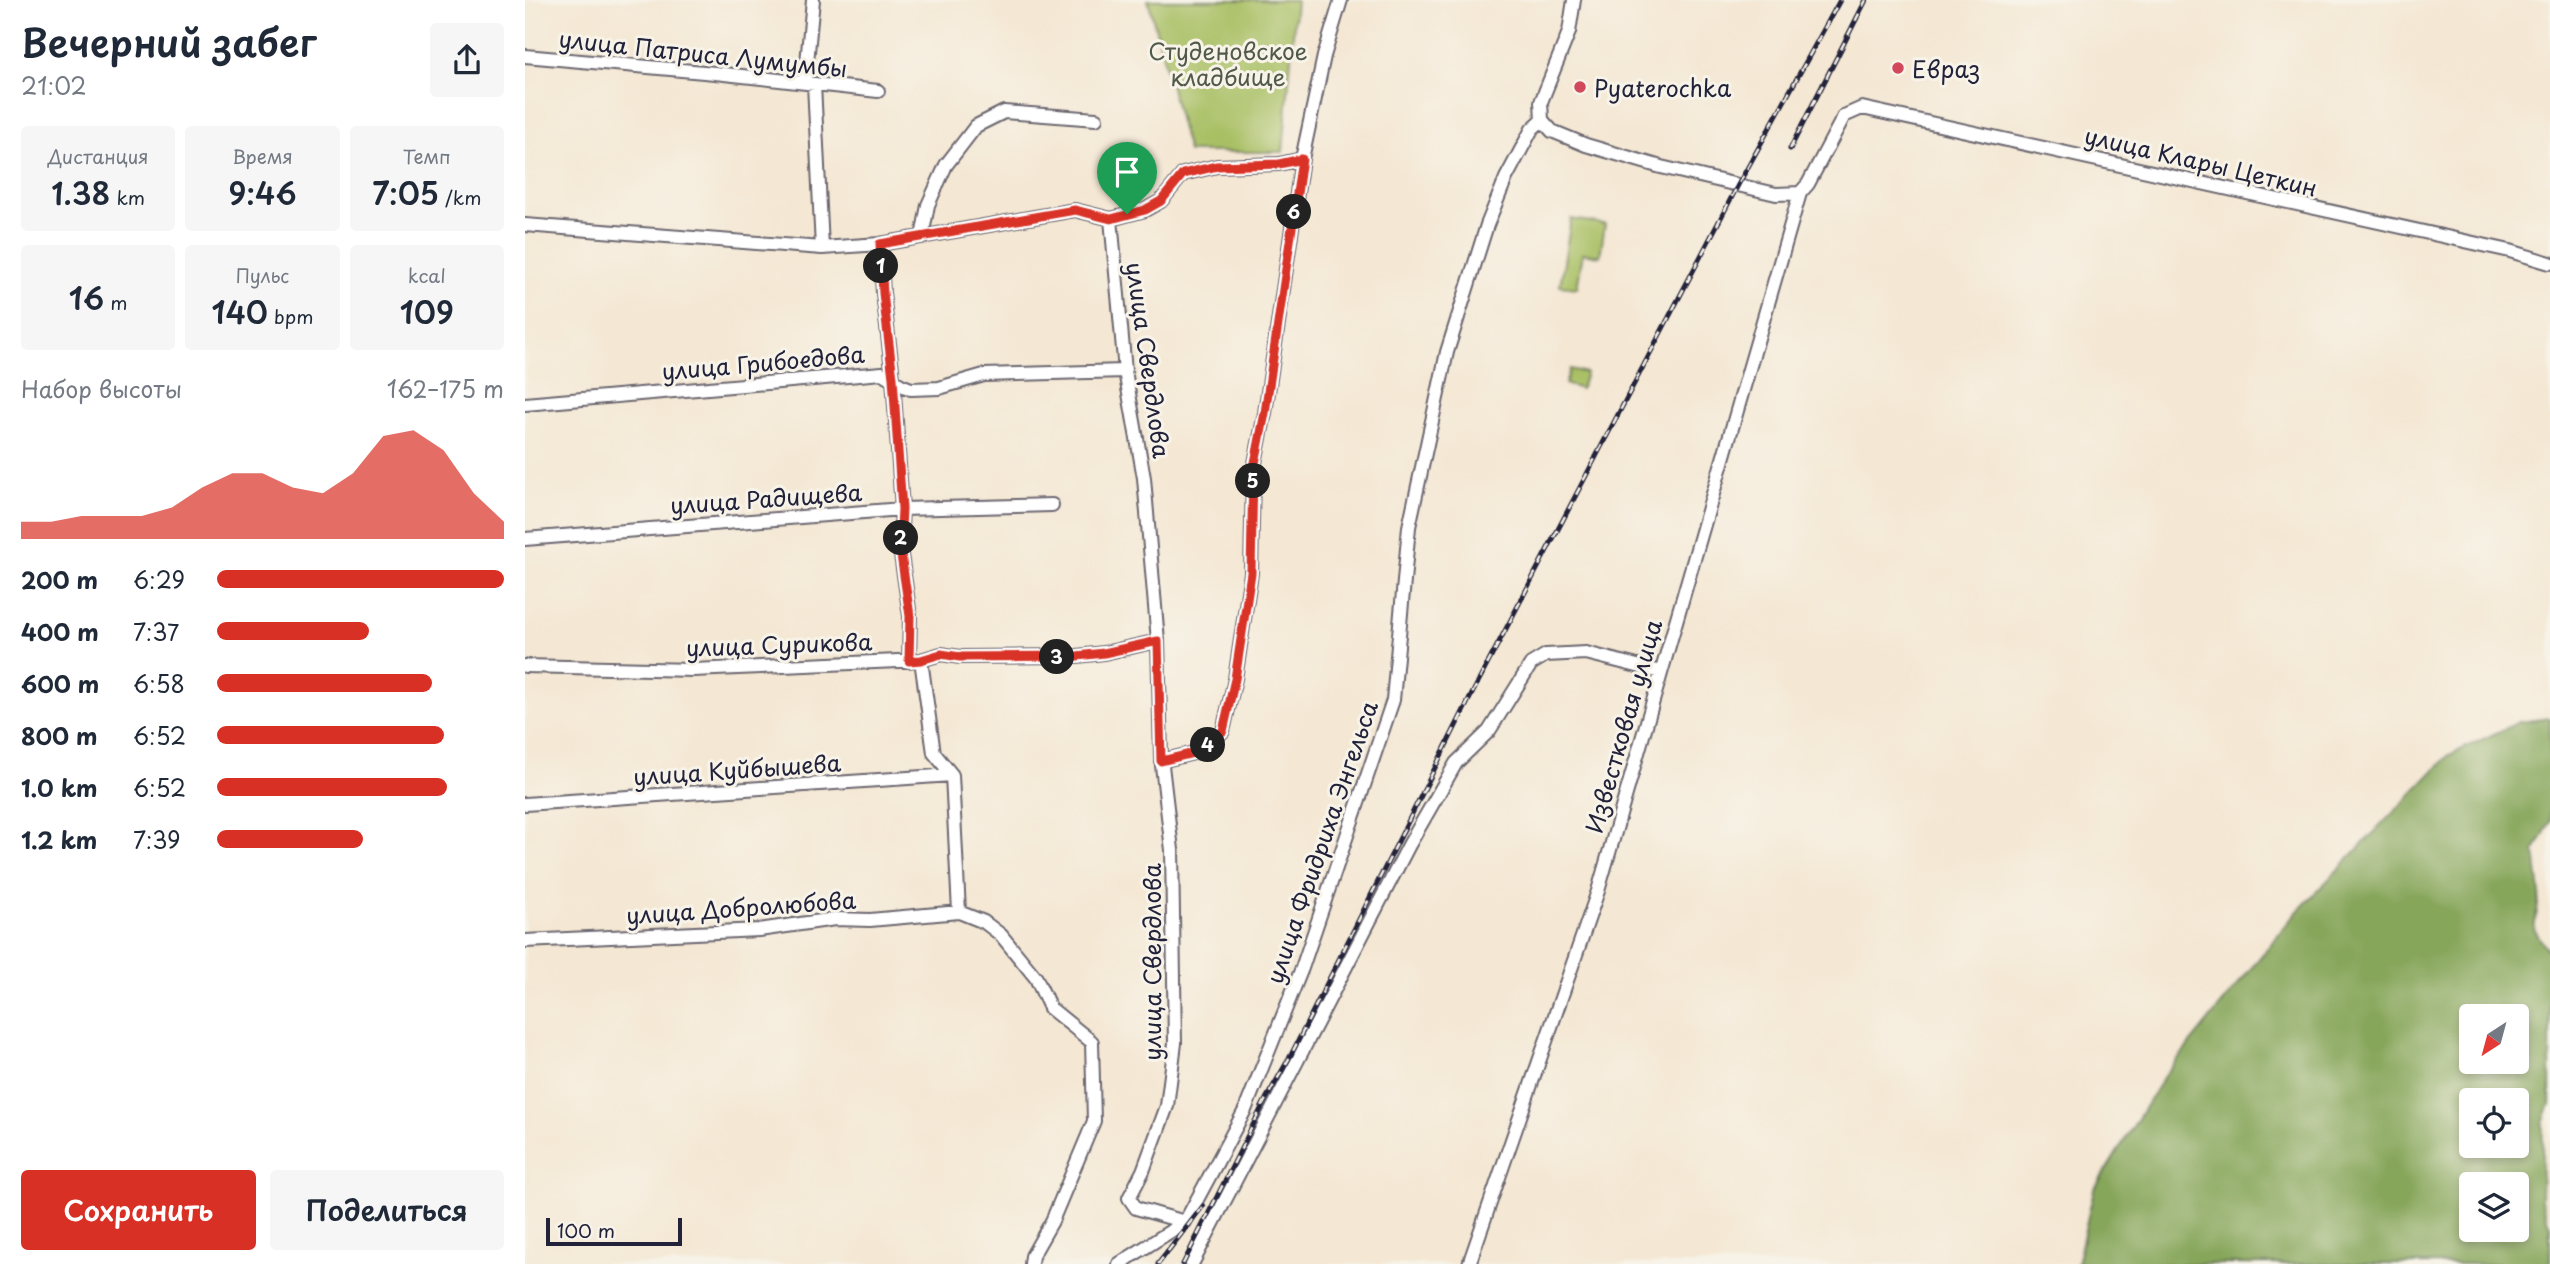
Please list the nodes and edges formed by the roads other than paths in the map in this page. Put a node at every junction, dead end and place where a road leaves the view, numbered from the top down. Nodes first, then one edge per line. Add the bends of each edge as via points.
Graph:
1 (813, 0) edge
2 (1341, 0) edge
3 (1574, 0) edge
4 (525, 56) edge
5 (809, 84) junction
6 (878, 91) dead end
7 (1096, 119) dead end
8 (1542, 120) junction
9 (1302, 159) junction
10 (1800, 193) junction
11 (1111, 219) junction
12 (525, 225) edge
13 (922, 237) junction
14 (880, 244) junction
15 (822, 248) junction
16 (2550, 263) edge
17 (1125, 371) junction
18 (893, 378) junction
19 (525, 404) edge
20 (1052, 505) dead end
21 (902, 509) junction
22 (525, 539) edge
23 (1158, 641) junction
24 (915, 660) junction
25 (525, 666) edge
26 (1661, 671) junction
27 (1161, 761) junction
28 (952, 775) junction
29 (525, 804) edge
30 (959, 912) junction
31 (525, 941) edge
32 (1185, 1222) junction
33 (1031, 1264) edge
34 (1119, 1264) edge
35 (1192, 1264) edge
36 (1469, 1264) edge

1 - 5 street
2 - 9 street
3 - 8 street, улица Фридриха Энгельса via 1569,32 1541,102
4 - 5 street, улица Патриса Лумумбы
5 - 6 street, улица Патриса Лумумбы
5 - 15 street
7 - 13 street via 1004,112 976,127 946,165 928,205
8 - 10 street via 1552,131 1586,145 1661,167 1776,194
8 - 32 street, улица Фридриха Энгельса via 1532,129 1506,178 1447,352 1409,527 1393,700 1302,968 1245,1110
9 - 11 street via 1217,166 1183,174 1161,201
9 - 27 street via 1253,473 1251,573 1223,731 1202,751
10 - 16 street, улица Клары Цеткин via 1844,116 1862,108
10 - 26 street, Известковая улица
11 - 13 street via 1075,210
11 - 17 street, улица Свердлова
12 - 15 street
13 - 14 street
14 - 15 street
14 - 18 street
17 - 18 street, улица Грибоедова via 984,375 939,388 911,389
17 - 23 street, улица Свердлова via 1144,478
18 - 19 street, улица Грибоедова via 882,373
18 - 21 street
20 - 21 street, улица Радищева
21 - 22 street, улица Радищева
21 - 24 street via 900,548
23 - 24 street, улица Сурикова via 1077,656 941,654
23 - 27 street, улица Свердлова
24 - 25 street, улица Сурикова via 693,670
24 - 28 street via 934,753
26 - 35 street via 1586,653 1546,655 1531,664 1489,731 1456,763 1409,845
26 - 36 street, Известковая улица via 1598,891
27 - 32 street, улица Свердлова via 1172,850 1175,1043 1167,1106 1129,1198 1136,1208
28 - 29 street, улица Куйбышева
28 - 30 street
30 - 31 street, улица Добролюбова via 835,919 759,930
30 - 33 street via 1002,935 1036,978 1050,1008 1092,1042 1094,1121
32 - 34 street

